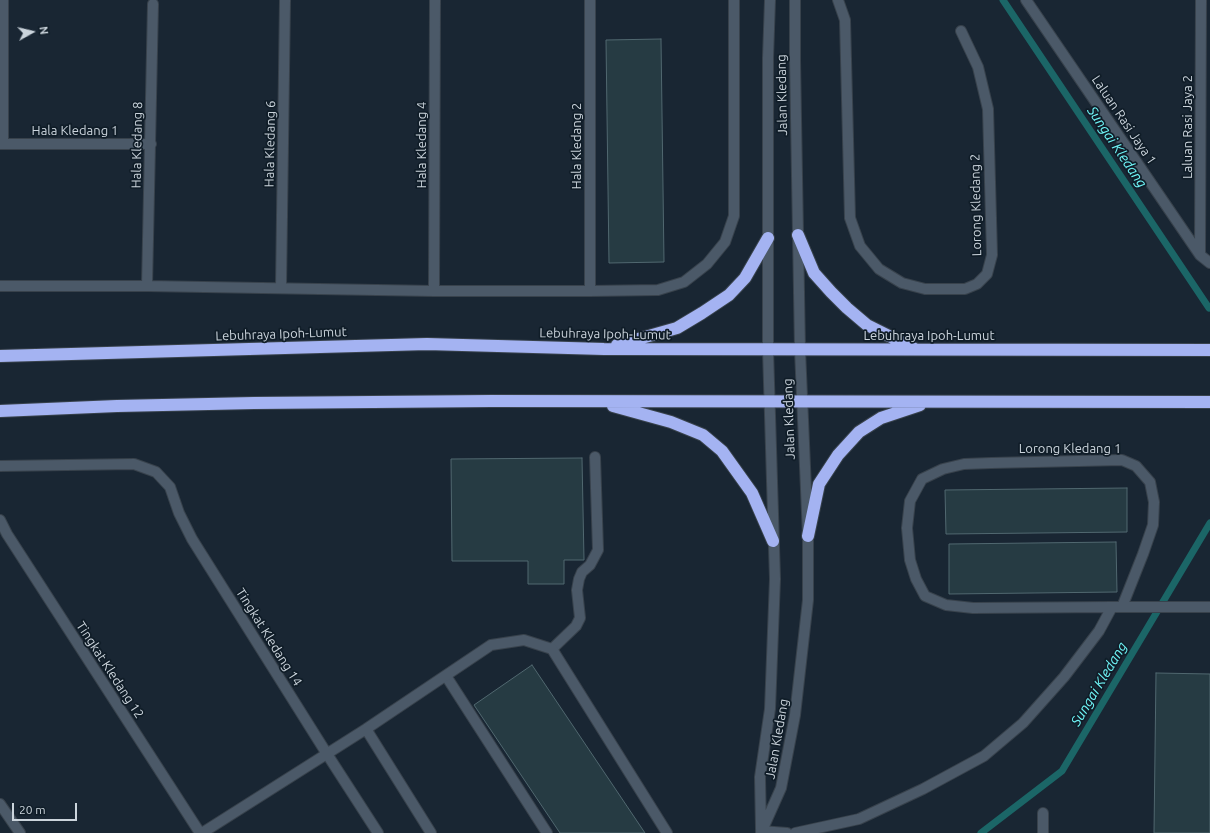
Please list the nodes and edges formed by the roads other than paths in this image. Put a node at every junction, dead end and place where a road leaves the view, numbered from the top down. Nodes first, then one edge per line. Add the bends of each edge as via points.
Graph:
1 (3, 0) edge
2 (284, 0) edge
3 (435, 0) edge
4 (590, 0) edge
5 (734, 0) edge
6 (770, 0) edge
7 (795, 0) edge
8 (838, 0) edge
9 (1026, 0) edge
10 (1202, 0) edge
11 (153, 4) dead end
12 (961, 31) dead end
13 (1206, 67) edge
14 (2, 144) edge
15 (150, 144) junction
16 (798, 235) junction
17 (768, 238) junction
18 (1200, 255) junction
19 (1210, 262) edge
20 (0, 286) edge
21 (148, 286) junction
22 (281, 288) junction
23 (434, 291) junction
24 (590, 291) junction
25 (604, 349) junction
26 (768, 350) junction
27 (800, 350) junction
28 (917, 350) junction
29 (1210, 350) edge
30 (0, 356) edge
31 (598, 402) junction
32 (770, 402) junction
33 (802, 402) junction
34 (931, 402) junction
35 (1210, 402) edge
36 (0, 411) edge
37 (596, 458) dead end
38 (0, 466) edge
39 (0, 520) edge
40 (808, 536) junction
41 (773, 542) junction
42 (1117, 607) junction
43 (1210, 607) edge
44 (552, 649) junction
45 (446, 676) junction
46 (366, 729) junction
47 (327, 754) junction
48 (0, 804) edge
49 (1043, 813) dead end
50 (761, 832) edge
51 (20, 833) edge
52 (201, 833) edge
53 (378, 833) edge
54 (431, 833) edge
55 (547, 833) edge
56 (667, 833) edge
57 (787, 833) edge
58 (795, 833) edge
59 (1044, 833) edge

1 - 14 street
2 - 22 street, Hala Kledang 6
3 - 23 street, Hala Kledang 4
4 - 24 street, Hala Kledang 2
5 - 24 street via 734,216 725,242 707,264 684,282 658,290
6 - 17 street, Jalan Kledang
7 - 16 street, Jalan Kledang
8 - 12 street, Lorong Kledang 2 via 845,20 850,218 860,246 879,269 902,283 925,289 965,289 977,284 987,274 992,255 988,110 978,67
9 - 18 street, Laluan Rasi Jaya 1
10 - 13 street, Laluan Rasi Jaya 2
11 - 15 street, Hala Kledang 8
13 - 18 street, Laluan Rasi Jaya 2
14 - 15 street, Hala Kledang 1
15 - 21 street, Hala Kledang 8
16 - 27 street, Jalan Kledang
16 - 28 highway via 814,273 831,292 867,325
17 - 25 highway via 745,278 729,295 677,328
17 - 26 street, Jalan Kledang
18 - 19 street
20 - 21 street
21 - 22 street
22 - 23 street
23 - 24 street
25 - 26 highway, Lebuhraya Ipoh-Lumut
25 - 30 highway, Lebuhraya Ipoh-Lumut via 427,344
26 - 27 highway, Lebuhraya Ipoh-Lumut
26 - 32 street, Jalan Kledang
27 - 28 highway, Lebuhraya Ipoh-Lumut
27 - 33 street, Jalan Kledang
28 - 29 highway, Lebuhraya Ipoh-Lumut
31 - 32 highway
31 - 36 highway via 254,403
31 - 41 highway via 671,422 703,435 722,451 752,493
32 - 33 highway
32 - 41 street, Jalan Kledang
33 - 34 highway
33 - 40 street, Jalan Kledang
34 - 35 highway
34 - 40 highway via 881,418 859,432 838,454 819,484
37 - 44 street via 598,550 579,579 577,590 580,618 576,626
38 - 47 street, Tingkat Kledang 14 via 134,464 156,472 170,487 192,539
39 - 52 street, Tingkat Kledang 12
40 - 50 street, Jalan Kledang via 808,600 795,715 782,788
41 - 50 street, Jalan Kledang via 775,579 770,709 760,778
42 - 42 street, Lorong Kledang 1 via 973,608 946,605 925,596 910,560 907,528 910,501 922,479 943,469 964,464 1122,460 1136,466 1150,482 1154,502 1153,525 1143,554
42 - 43 street
42 - 58 street, Lorong Kledang 1 via 1064,677 1023,723 984,756 923,789 859,819
44 - 45 street via 524,640 491,645
44 - 56 street
45 - 46 street
45 - 55 street
46 - 47 street
46 - 54 street
47 - 52 street
47 - 53 street, Tingkat Kledang 14
48 - 51 street
49 - 59 street
50 - 57 street

